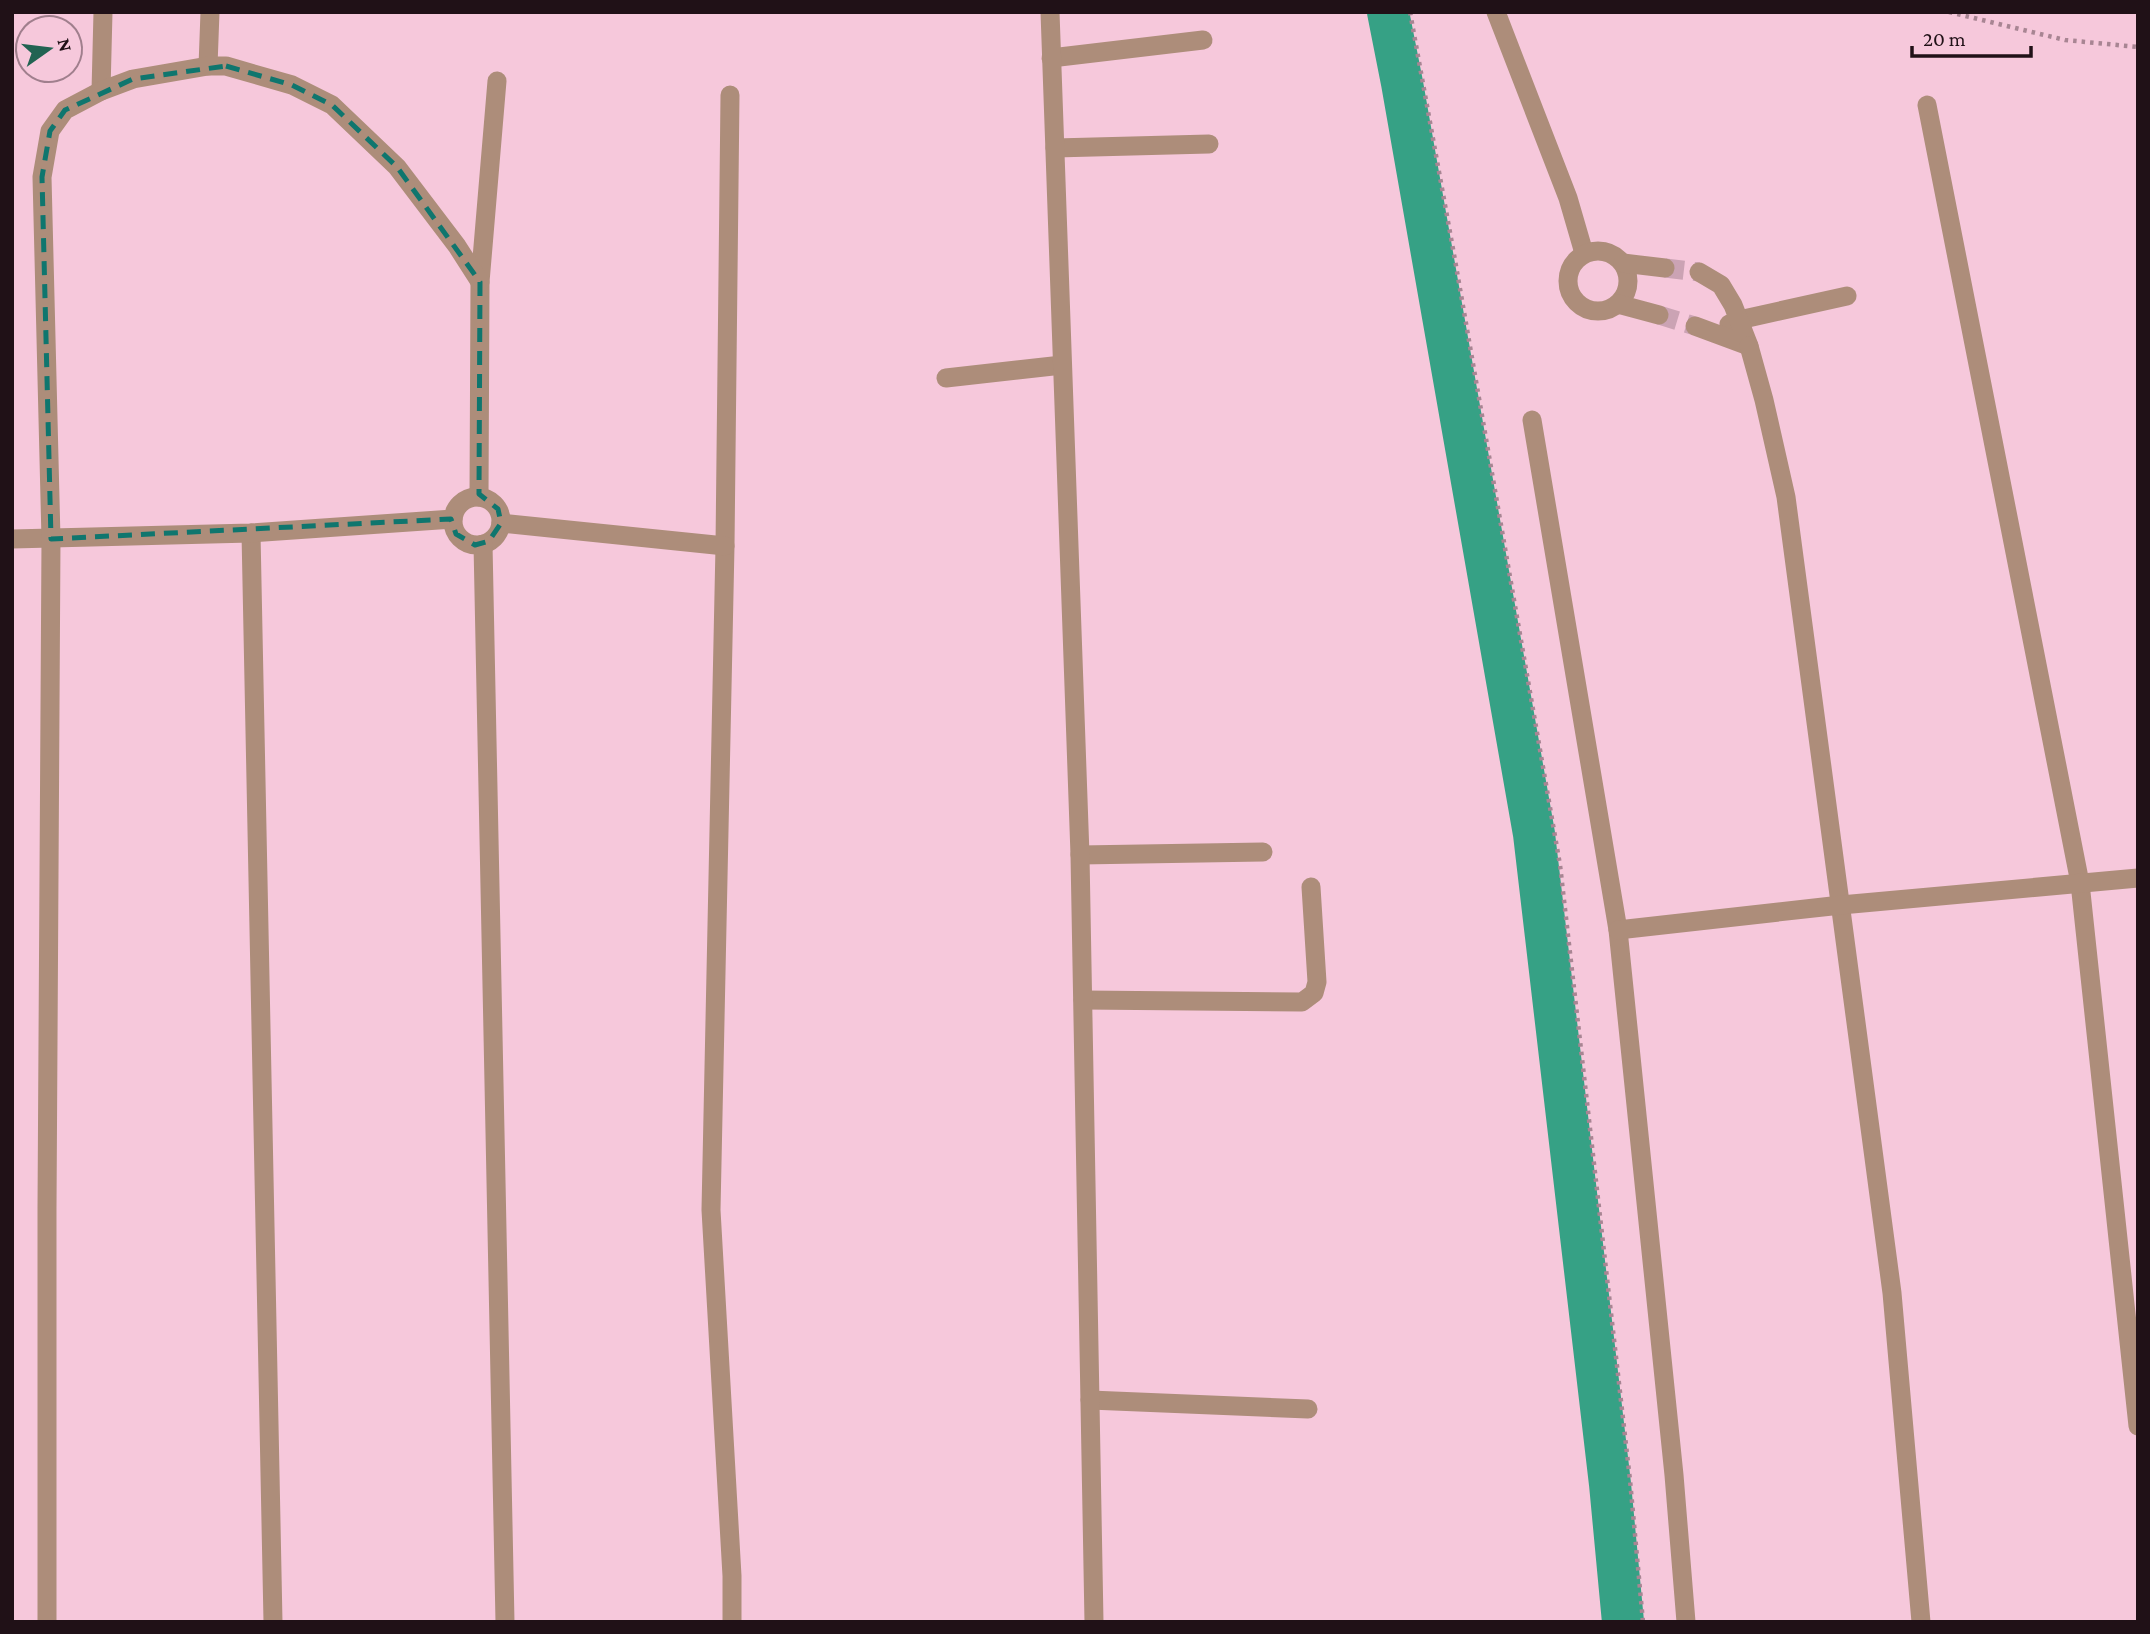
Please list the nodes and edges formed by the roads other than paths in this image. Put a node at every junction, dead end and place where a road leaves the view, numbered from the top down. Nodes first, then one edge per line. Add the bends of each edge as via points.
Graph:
1 (103, 12) edge
2 (211, 12) edge
3 (1050, 12) edge
4 (1496, 12) edge
5 (1203, 40) dead end
6 (1051, 58) junction
7 (208, 66) junction
8 (497, 81) dead end
9 (101, 91) junction
10 (730, 95) dead end
11 (1927, 105) dead end
12 (1209, 144) dead end
13 (1055, 148) junction
14 (1584, 253) junction
15 (1623, 263) junction
16 (1665, 268) tunnel mouth
17 (1699, 272) tunnel mouth
18 (480, 282) junction
19 (1847, 296) dead end
20 (1618, 304) junction
21 (1659, 315) tunnel mouth
22 (1739, 320) junction
23 (1749, 346) junction
24 (1062, 365) junction
25 (946, 378) dead end
26 (1532, 420) dead end
27 (479, 497) junction
28 (453, 519) junction
29 (501, 523) junction
30 (251, 533) junction
31 (12, 539) edge
32 (51, 539) junction
33 (483, 544) junction
34 (725, 546) junction
35 (1263, 852) dead end
36 (1080, 855) junction
37 (2138, 878) edge
38 (2080, 883) junction
39 (1311, 887) dead end
40 (1841, 905) junction
41 (1618, 930) junction
42 (1083, 1000) junction
43 (1090, 1400) junction
44 (1308, 1409) dead end
45 (2138, 1426) edge
46 (47, 1622) edge
47 (273, 1622) edge
48 (505, 1622) edge
49 (732, 1622) edge
50 (1094, 1622) edge
51 (1686, 1622) edge
52 (1921, 1622) edge

1 - 9 street
2 - 7 street
3 - 6 street
4 - 14 street via 1568,198
5 - 6 street
6 - 13 street
7 - 9 street via 133,79
7 - 18 street via 226,66 292,85 331,106 397,167
8 - 18 street
9 - 32 street via 65,110 58,119 50,131 41,177
10 - 34 street
11 - 38 street
12 - 13 street
13 - 24 street
14 - 15 street via 1613,253
14 - 20 street via 1567,277 1569,292 1590,311 1605,311
15 - 16 street
15 - 20 street via 1629,277 1627,293
17 - 22 street via 1721,285
18 - 27 street
19 - 22 street
20 - 21 street
22 - 23 street
22 - 23 street via 1702,329
23 - 40 street via 1786,497
24 - 25 street
24 - 36 street
26 - 41 street
27 - 28 street via 458,505
27 - 29 street via 493,503
28 - 30 street
28 - 33 street via 456,534 467,544
29 - 33 street via 495,537
29 - 34 street
30 - 32 street
30 - 47 street
31 - 32 street
32 - 46 street
33 - 48 street
34 - 49 street via 711,1210
35 - 36 street
36 - 42 street
37 - 38 street
38 - 40 street
38 - 45 street
39 - 42 street via 1317,982 1314,993 1302,1002
40 - 41 street
40 - 52 street via 1892,1293
41 - 51 street
42 - 43 street
43 - 44 street
43 - 50 street

